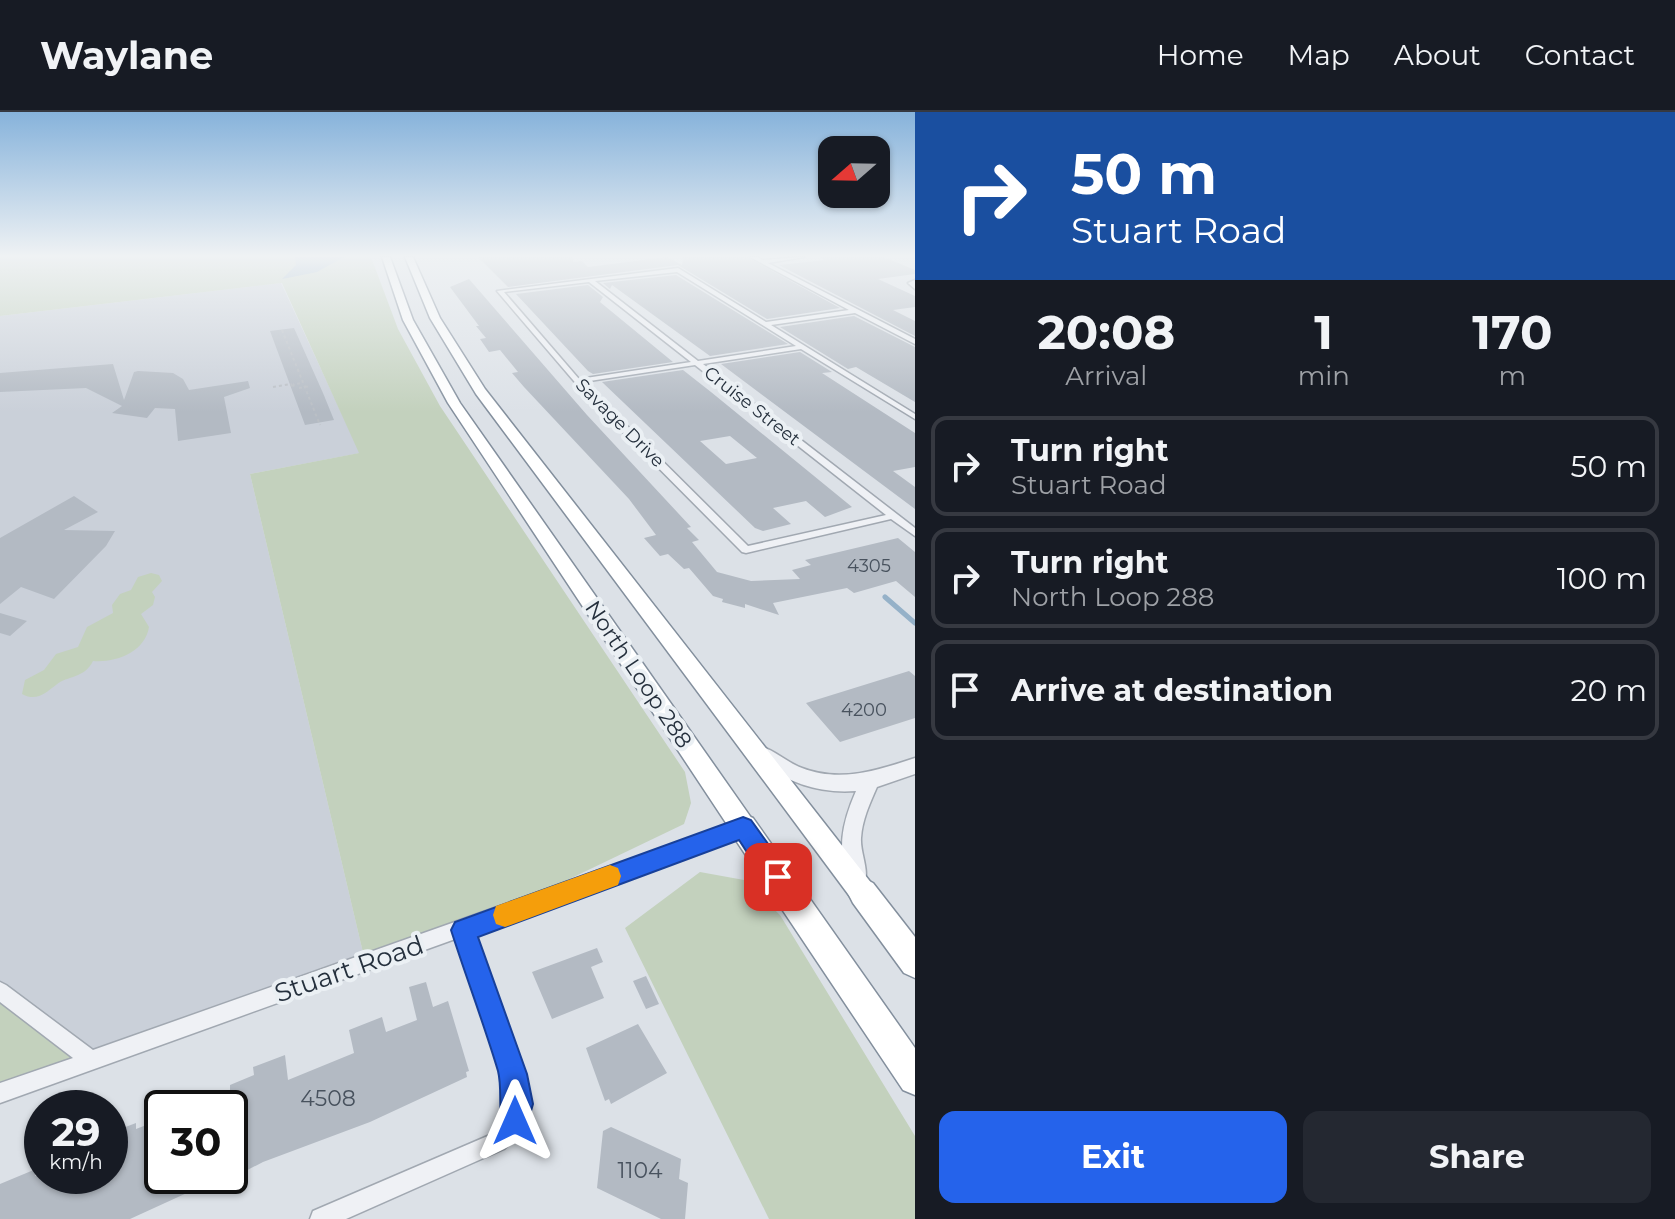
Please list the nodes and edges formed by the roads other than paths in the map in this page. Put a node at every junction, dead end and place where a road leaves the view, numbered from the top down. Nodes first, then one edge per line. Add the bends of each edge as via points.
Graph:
1 (404, 309) edge
2 (431, 309) edge
3 (515, 309) edge
4 (627, 309) edge
5 (741, 309) edge
6 (851, 309) edge
7 (855, 311) junction
8 (766, 324) junction
9 (915, 342) edge
10 (802, 347) junction
11 (698, 363) junction
12 (578, 381) junction
13 (915, 417) edge
14 (893, 516) junction
15 (915, 533) edge
16 (750, 745) junction
17 (915, 766) edge
18 (869, 783) junction
19 (743, 827) junction
20 (863, 893) junction
21 (463, 930) junction
22 (915, 962) edge
23 (0, 991) edge
24 (91, 1060) junction
25 (915, 1078) edge
26 (0, 1093) edge
27 (321, 1219) edge

1 - 19 highway, North Loop 288 via 454,403
2 - 16 highway, North Loop 288 via 480,391
3 - 12 street, Savage Drive
4 - 11 street, Cruise Street
5 - 8 street
6 - 7 street
7 - 8 street
7 - 9 street
8 - 10 street
10 - 11 street
10 - 13 street
11 - 12 street
11 - 14 street, Cruise Street
12 - 14 street, Savage Drive via 746,550
14 - 15 street, Cruise Street
16 - 18 street via 782,768 818,781
16 - 20 highway, North Loop 288
17 - 18 street
18 - 20 street via 851,828 849,852
19 - 21 street, Stuart Road
19 - 25 highway, North Loop 288
20 - 22 highway, North Loop 288
21 - 24 street, Stuart Road
21 - 27 street via 513,1074 518,1104 511,1131 497,1142
23 - 24 street
24 - 26 street, Stuart Road

